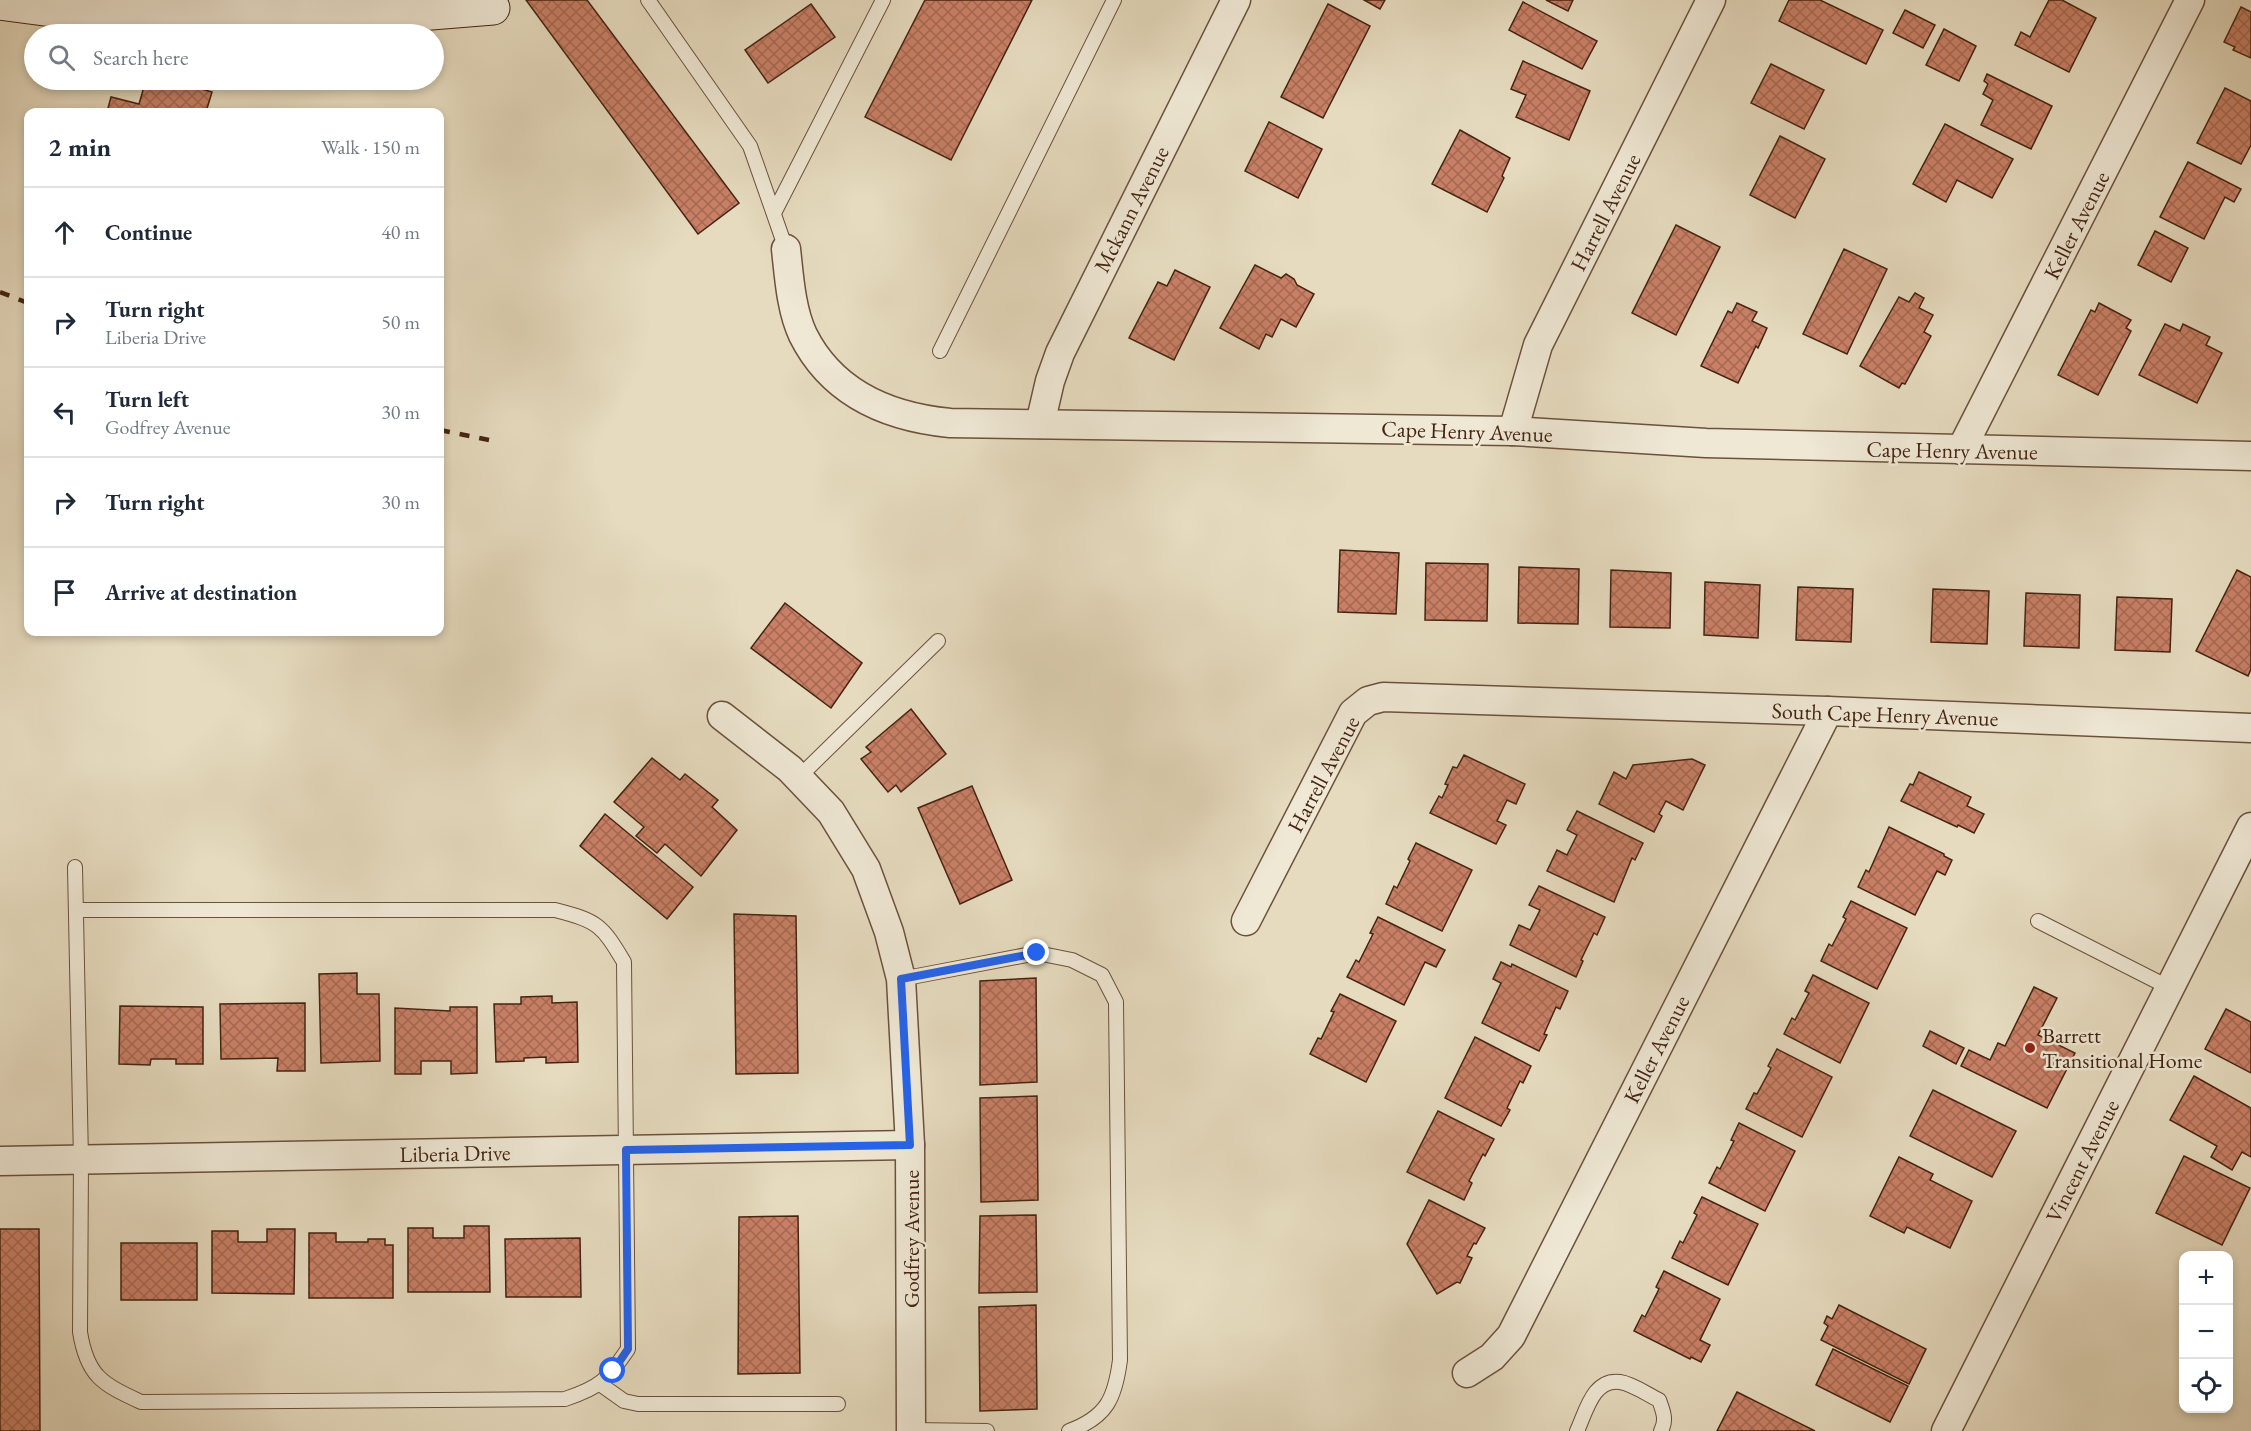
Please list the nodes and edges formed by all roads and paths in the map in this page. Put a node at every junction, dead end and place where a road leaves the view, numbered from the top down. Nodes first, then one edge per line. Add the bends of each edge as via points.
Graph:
1 (648, 0) edge
2 (883, 0) edge
3 (1114, 0) edge
4 (1236, 0) edge
5 (1711, 0) edge
6 (2190, 0) edge
7 (0, 3) edge
8 (493, 8) dead end
9 (774, 213) junction
10 (786, 249) joint
11 (940, 351) dead end
12 (1040, 424) junction
13 (1513, 431) junction
14 (1961, 450) junction
15 (2251, 456) edge
16 (938, 641) dead end
17 (1519, 702) joint
18 (1828, 711) junction
19 (722, 716) dead end
20 (2251, 728) edge
21 (798, 778) junction
22 (2251, 827) edge
23 (75, 867) dead end
24 (76, 910) junction
25 (1246, 921) dead end
26 (2038, 921) dead end
27 (901, 979) junction
28 (2170, 988) junction
29 (910, 1145) junction
30 (626, 1150) junction
31 (81, 1160) junction
32 (0, 1161) edge
33 (1467, 1373) dead end
34 (600, 1383) junction
35 (838, 1404) dead end
36 (911, 1430) edge
37 (987, 1431) edge
38 (1069, 1431) edge
39 (1577, 1431) edge
40 (1661, 1431) edge
41 (1946, 1431) edge

1 - 9 lane via 750,146
2 - 9 lane
3 - 11 lane
4 - 12 street, Mckann Avenue via 1060,353
5 - 13 street, Harrell Avenue via 1538,345
6 - 14 street, Keller Avenue
7 - 8 street via 94,14 394,16
9 - 10 lane
10 - 12 street, Cape Henry Avenue via 790,287 802,333 820,363 850,391 885,409 925,420
12 - 13 street, Cape Henry Avenue
13 - 14 street, Cape Henry Avenue via 1706,443
14 - 15 street, Cape Henry Avenue
16 - 21 lane
17 - 18 street, South Cape Henry Avenue
17 - 25 street, Harrell Avenue via 1383,697 1368,701 1353,713
18 - 20 street, South Cape Henry Avenue
18 - 33 street, Keller Avenue via 1511,1336 1492,1358
19 - 21 street, Godfrey Avenue
21 - 27 street, Godfrey Avenue via 831,812 866,869
22 - 28 street, Vincent Avenue
23 - 24 lane
24 - 30 lane via 555,910 587,918 608,934 624,962
24 - 31 lane
26 - 28 lane
27 - 29 street, Godfrey Avenue
27 - 38 lane via 1037,953 1072,960 1102,975 1116,1002 1120,1360 1117,1384 1107,1406 1087,1425
28 - 41 street, Vincent Avenue
29 - 30 street, Liberia Drive
29 - 36 street, Godfrey Avenue
30 - 31 street, Liberia Drive
30 - 34 lane via 628,1349
31 - 32 street, Liberia Drive
31 - 34 lane via 80,1332 84,1355 98,1377 141,1402 565,1399 591,1391
34 - 35 lane via 624,1401 638,1404
36 - 37 lane
39 - 40 lane via 1596,1389 1621,1382 1659,1400 1664,1413

